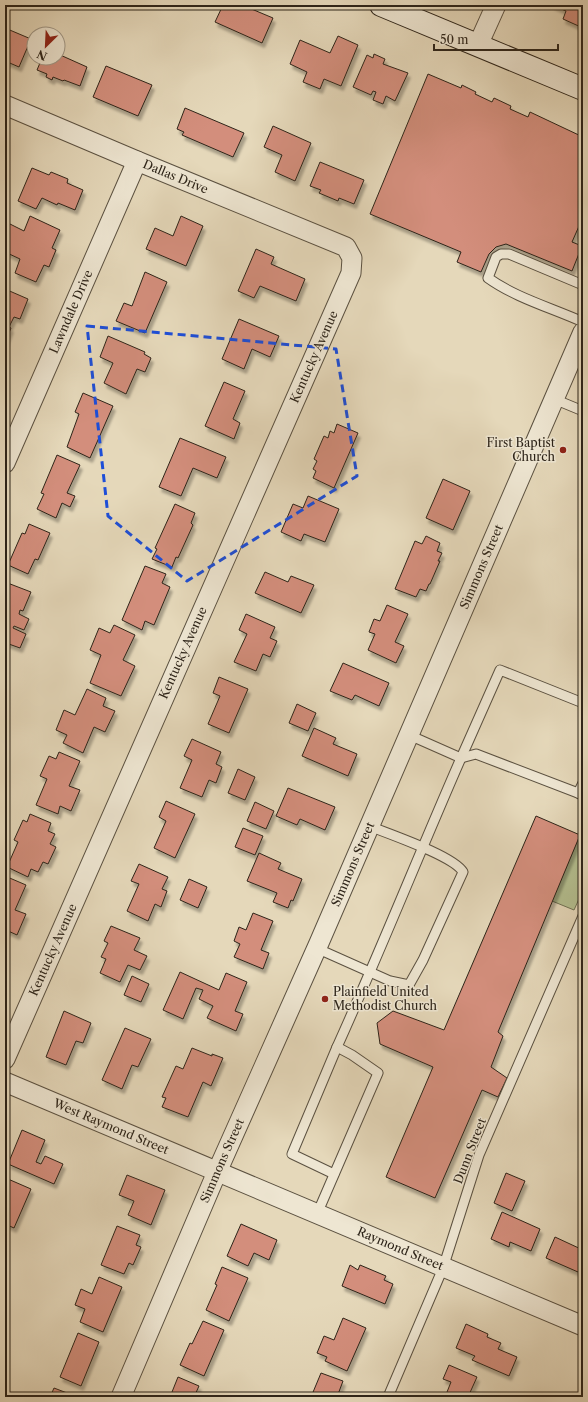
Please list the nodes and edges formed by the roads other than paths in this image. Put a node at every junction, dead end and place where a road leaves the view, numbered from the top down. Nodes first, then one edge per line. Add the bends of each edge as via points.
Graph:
1 (381, 5) edge
2 (496, 5) edge
3 (478, 45) junction
4 (583, 89) edge
5 (5, 105) edge
6 (137, 161) junction
7 (346, 247) joint
8 (583, 285) edge
9 (583, 322) edge
10 (583, 332) edge
11 (554, 399) junction
12 (583, 411) edge
13 (5, 464) edge
14 (583, 704) edge
15 (409, 735) junction
16 (461, 758) junction
17 (583, 783) edge
18 (581, 795) edge
19 (369, 826) junction
20 (422, 847) junction
21 (583, 916) edge
22 (316, 948) junction
23 (371, 972) junction
24 (337, 1047) junction
25 (5, 1059) edge
26 (5, 1082) edge
27 (217, 1172) junction
28 (334, 1174) junction
29 (317, 1214) junction
30 (443, 1268) junction
31 (583, 1326) edge
32 (121, 1397) edge
33 (388, 1397) edge

1 - 3 street
2 - 3 street
3 - 4 street
5 - 6 street, Dallas Drive
6 - 7 street, Dallas Drive
6 - 13 street, Lawndale Drive
7 - 25 street, Kentucky Avenue via 352,258 351,273
8 - 9 lane via 509,254 496,257 488,278 512,293
10 - 11 street, Simmons Street
11 - 12 lane
11 - 15 street, Simmons Street
14 - 16 lane via 500,670
15 - 16 lane
15 - 19 street, Simmons Street
16 - 18 lane via 476,754
16 - 20 lane
17 - 18 lane
19 - 20 lane
19 - 22 street, Simmons Street
20 - 23 lane
20 - 23 lane via 447,858 463,872 409,985 390,981
21 - 30 lane, Dunn Street via 479,1155
22 - 23 lane
22 - 27 street, Simmons Street
23 - 24 lane
24 - 28 lane via 352,1054 378,1073
24 - 28 lane via 292,1154
26 - 27 street, West Raymond Street
27 - 29 street, Raymond Street
27 - 32 street, Simmons Street
28 - 29 lane
29 - 30 street, Raymond Street
30 - 31 street, Raymond Street
30 - 33 lane, Dunn Street

